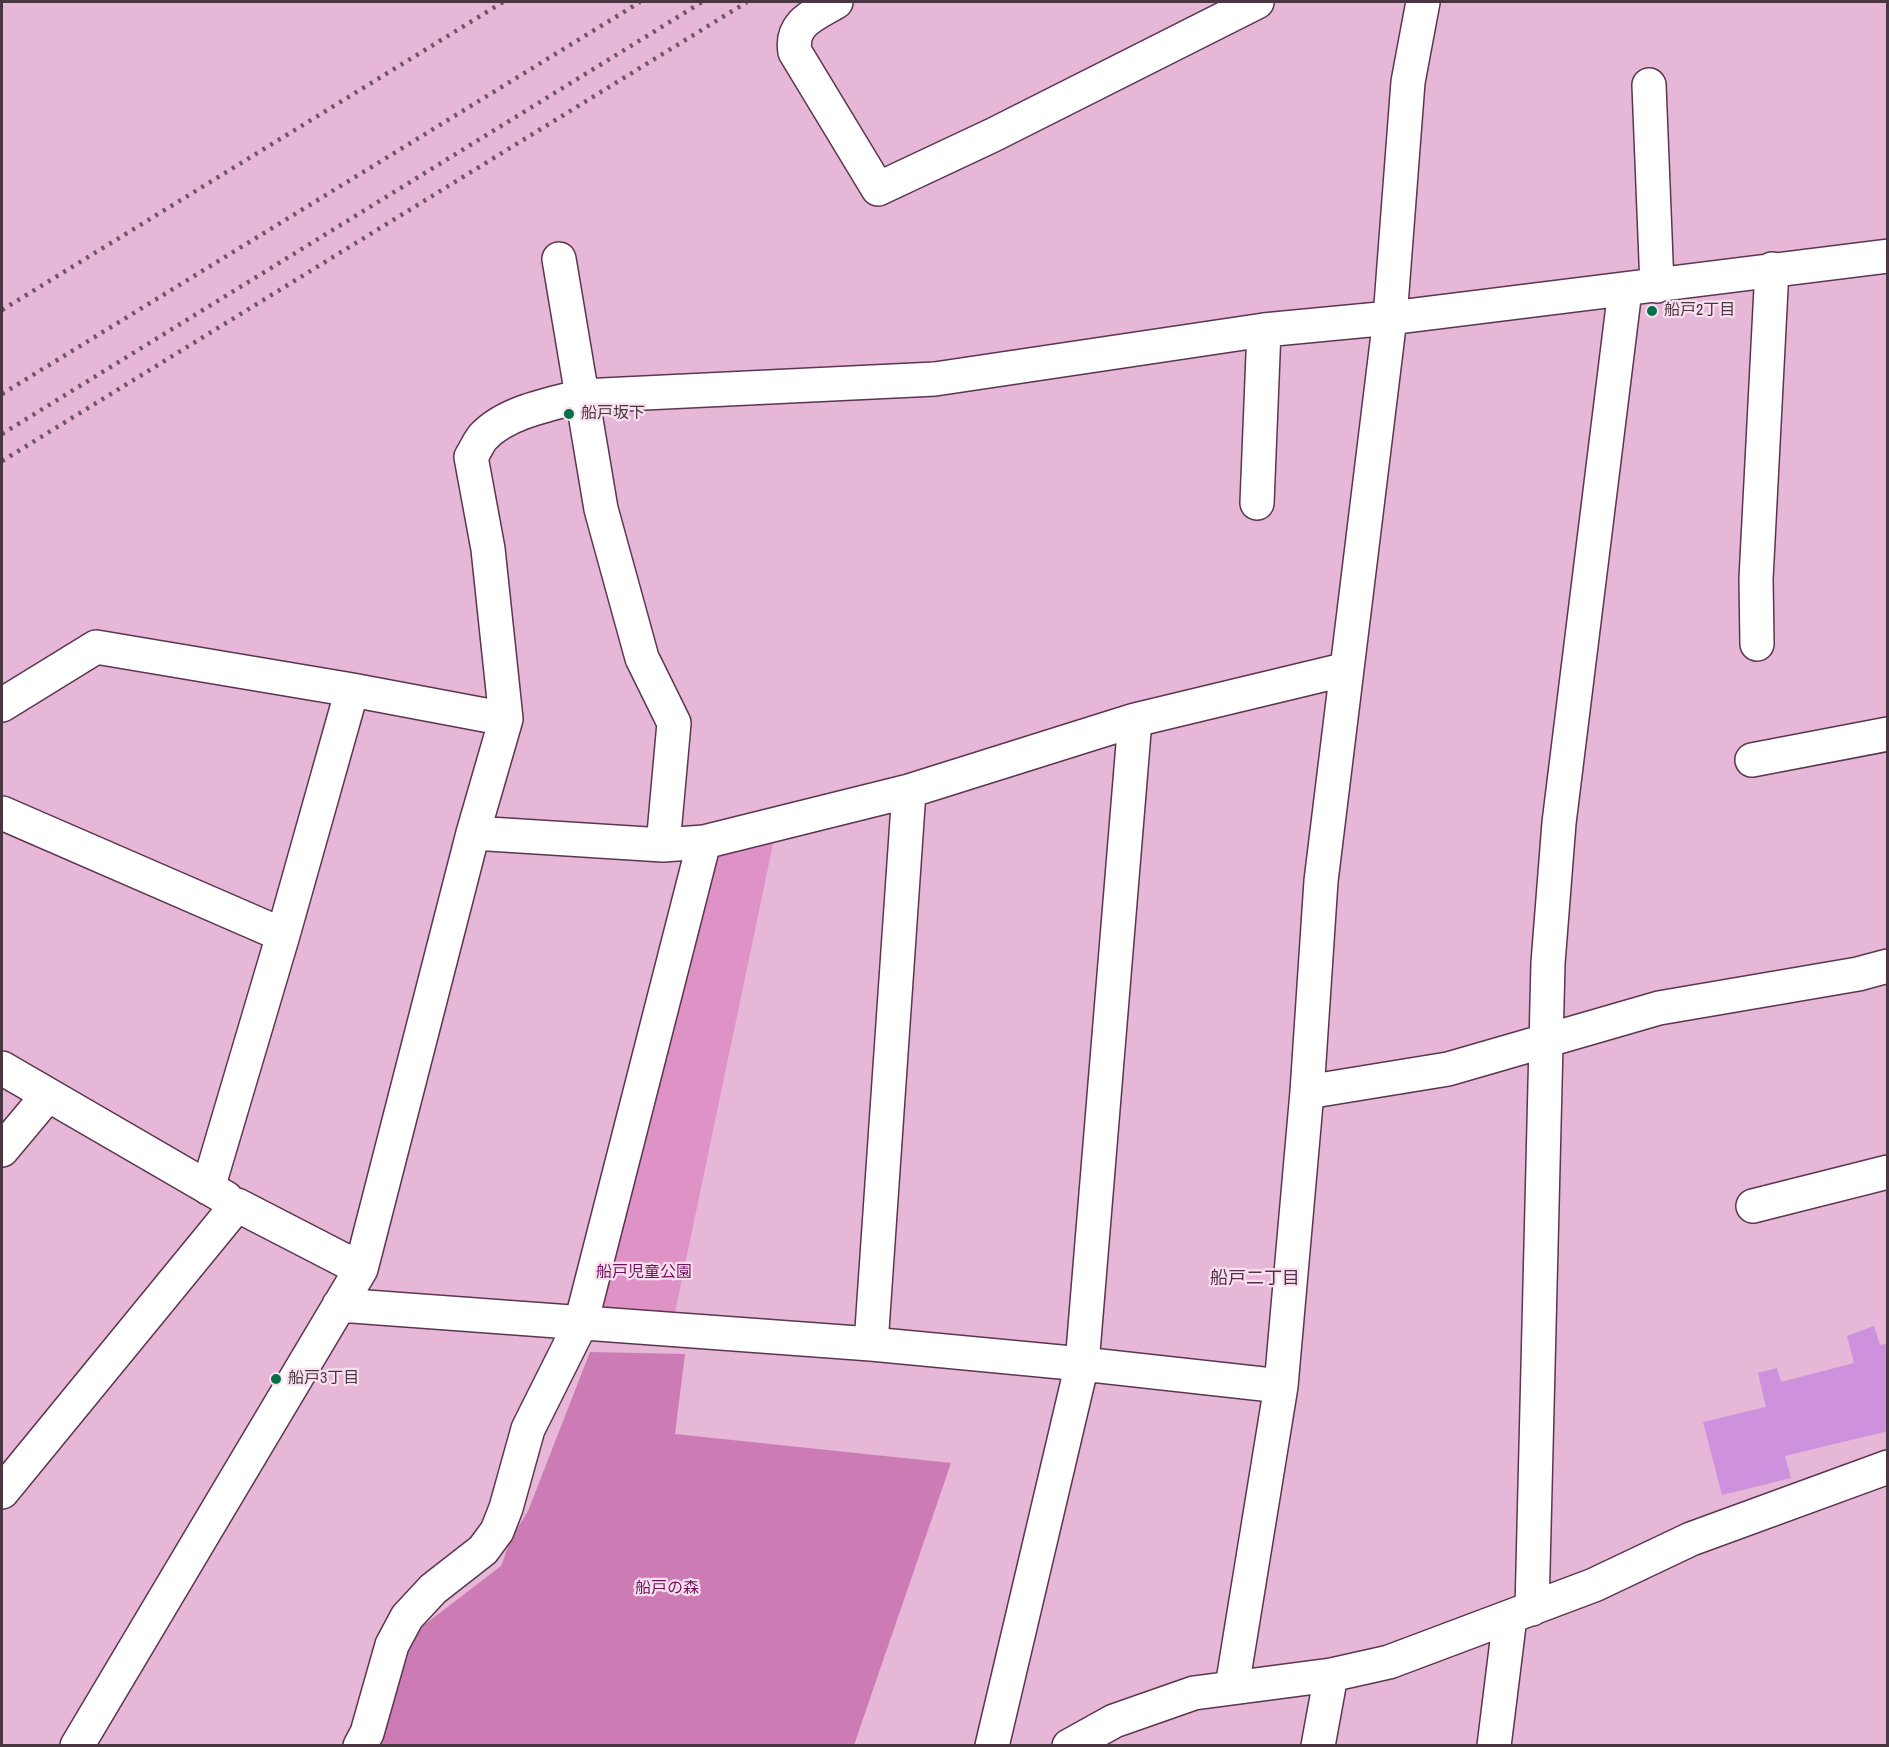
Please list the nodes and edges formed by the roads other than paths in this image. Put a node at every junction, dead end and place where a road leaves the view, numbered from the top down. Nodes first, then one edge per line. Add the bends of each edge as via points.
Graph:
1 (836, 2) edge
2 (1257, 2) edge
3 (1423, 2) edge
4 (1649, 85) dead end
5 (1887, 256) edge
6 (559, 259) dead end
7 (1772, 270) junction
8 (1641, 288) junction
9 (1390, 318) junction
10 (1264, 330) junction
11 (582, 396) junction
12 (1257, 503) dead end
13 (1757, 644) dead end
14 (1347, 669) junction
15 (352, 690) junction
16 (2, 705) edge
17 (506, 719) junction
18 (1135, 720) junction
19 (1887, 734) edge
20 (1752, 760) dead end
21 (909, 791) junction
22 (2, 813) edge
23 (473, 833) junction
24 (704, 842) junction
25 (663, 845) junction
26 (282, 935) junction
27 (1887, 966) edge
28 (1548, 1040) junction
29 (2, 1068) edge
30 (1307, 1092) junction
31 (48, 1095) junction
32 (2, 1150) edge
33 (1887, 1173) edge
34 (208, 1188) junction
35 (237, 1205) junction
36 (1753, 1206) dead end
37 (361, 1269) junction
38 (339, 1305) junction
39 (580, 1323) junction
40 (871, 1344) junction
41 (1082, 1364) junction
42 (1281, 1386) junction
43 (1887, 1467) edge
44 (2, 1492) edge
45 (1521, 1613) junction
46 (1331, 1675) junction
47 (1232, 1687) junction
48 (77, 1746) edge
49 (360, 1746) edge
50 (992, 1746) edge
51 (1069, 1746) edge
52 (1318, 1746) edge
53 (1494, 1746) edge

1 - 2 street via 802,23 793,41 795,52 878,189
3 - 9 street via 1408,82
4 - 8 street
5 - 7 street
6 - 11 street
7 - 8 street
7 - 13 street via 1756,579
8 - 9 street
8 - 28 street via 1559,823 1548,963
9 - 10 street
9 - 14 street
10 - 11 street via 935,379
10 - 12 street
11 - 17 street via 531,409 506,421 484,436 471,457 488,549
11 - 25 street via 601,508 642,658 674,723
14 - 18 street
14 - 30 street via 1321,881
15 - 16 street via 96,647
15 - 17 street
15 - 26 street
17 - 23 street
18 - 21 street
18 - 41 street
19 - 20 street
21 - 24 street
21 - 40 street
22 - 26 street
23 - 25 street
23 - 37 street
24 - 25 street
24 - 39 street
26 - 34 street
27 - 28 street via 1659,1008
28 - 30 street via 1448,1069
28 - 45 street
29 - 31 street
30 - 42 street
31 - 32 street
31 - 34 street
33 - 36 street
34 - 35 street
35 - 37 street
35 - 44 street
37 - 38 street
38 - 39 street
38 - 48 street
39 - 40 street
39 - 49 street via 528,1429 497,1531 483,1550 433,1588 407,1617 392,1645
40 - 41 street
41 - 42 street
41 - 50 street
42 - 47 street
43 - 45 street via 1691,1539 1594,1585
45 - 46 street via 1389,1662
45 - 53 street
46 - 47 street
46 - 52 street
47 - 51 street via 1194,1693 1114,1721

